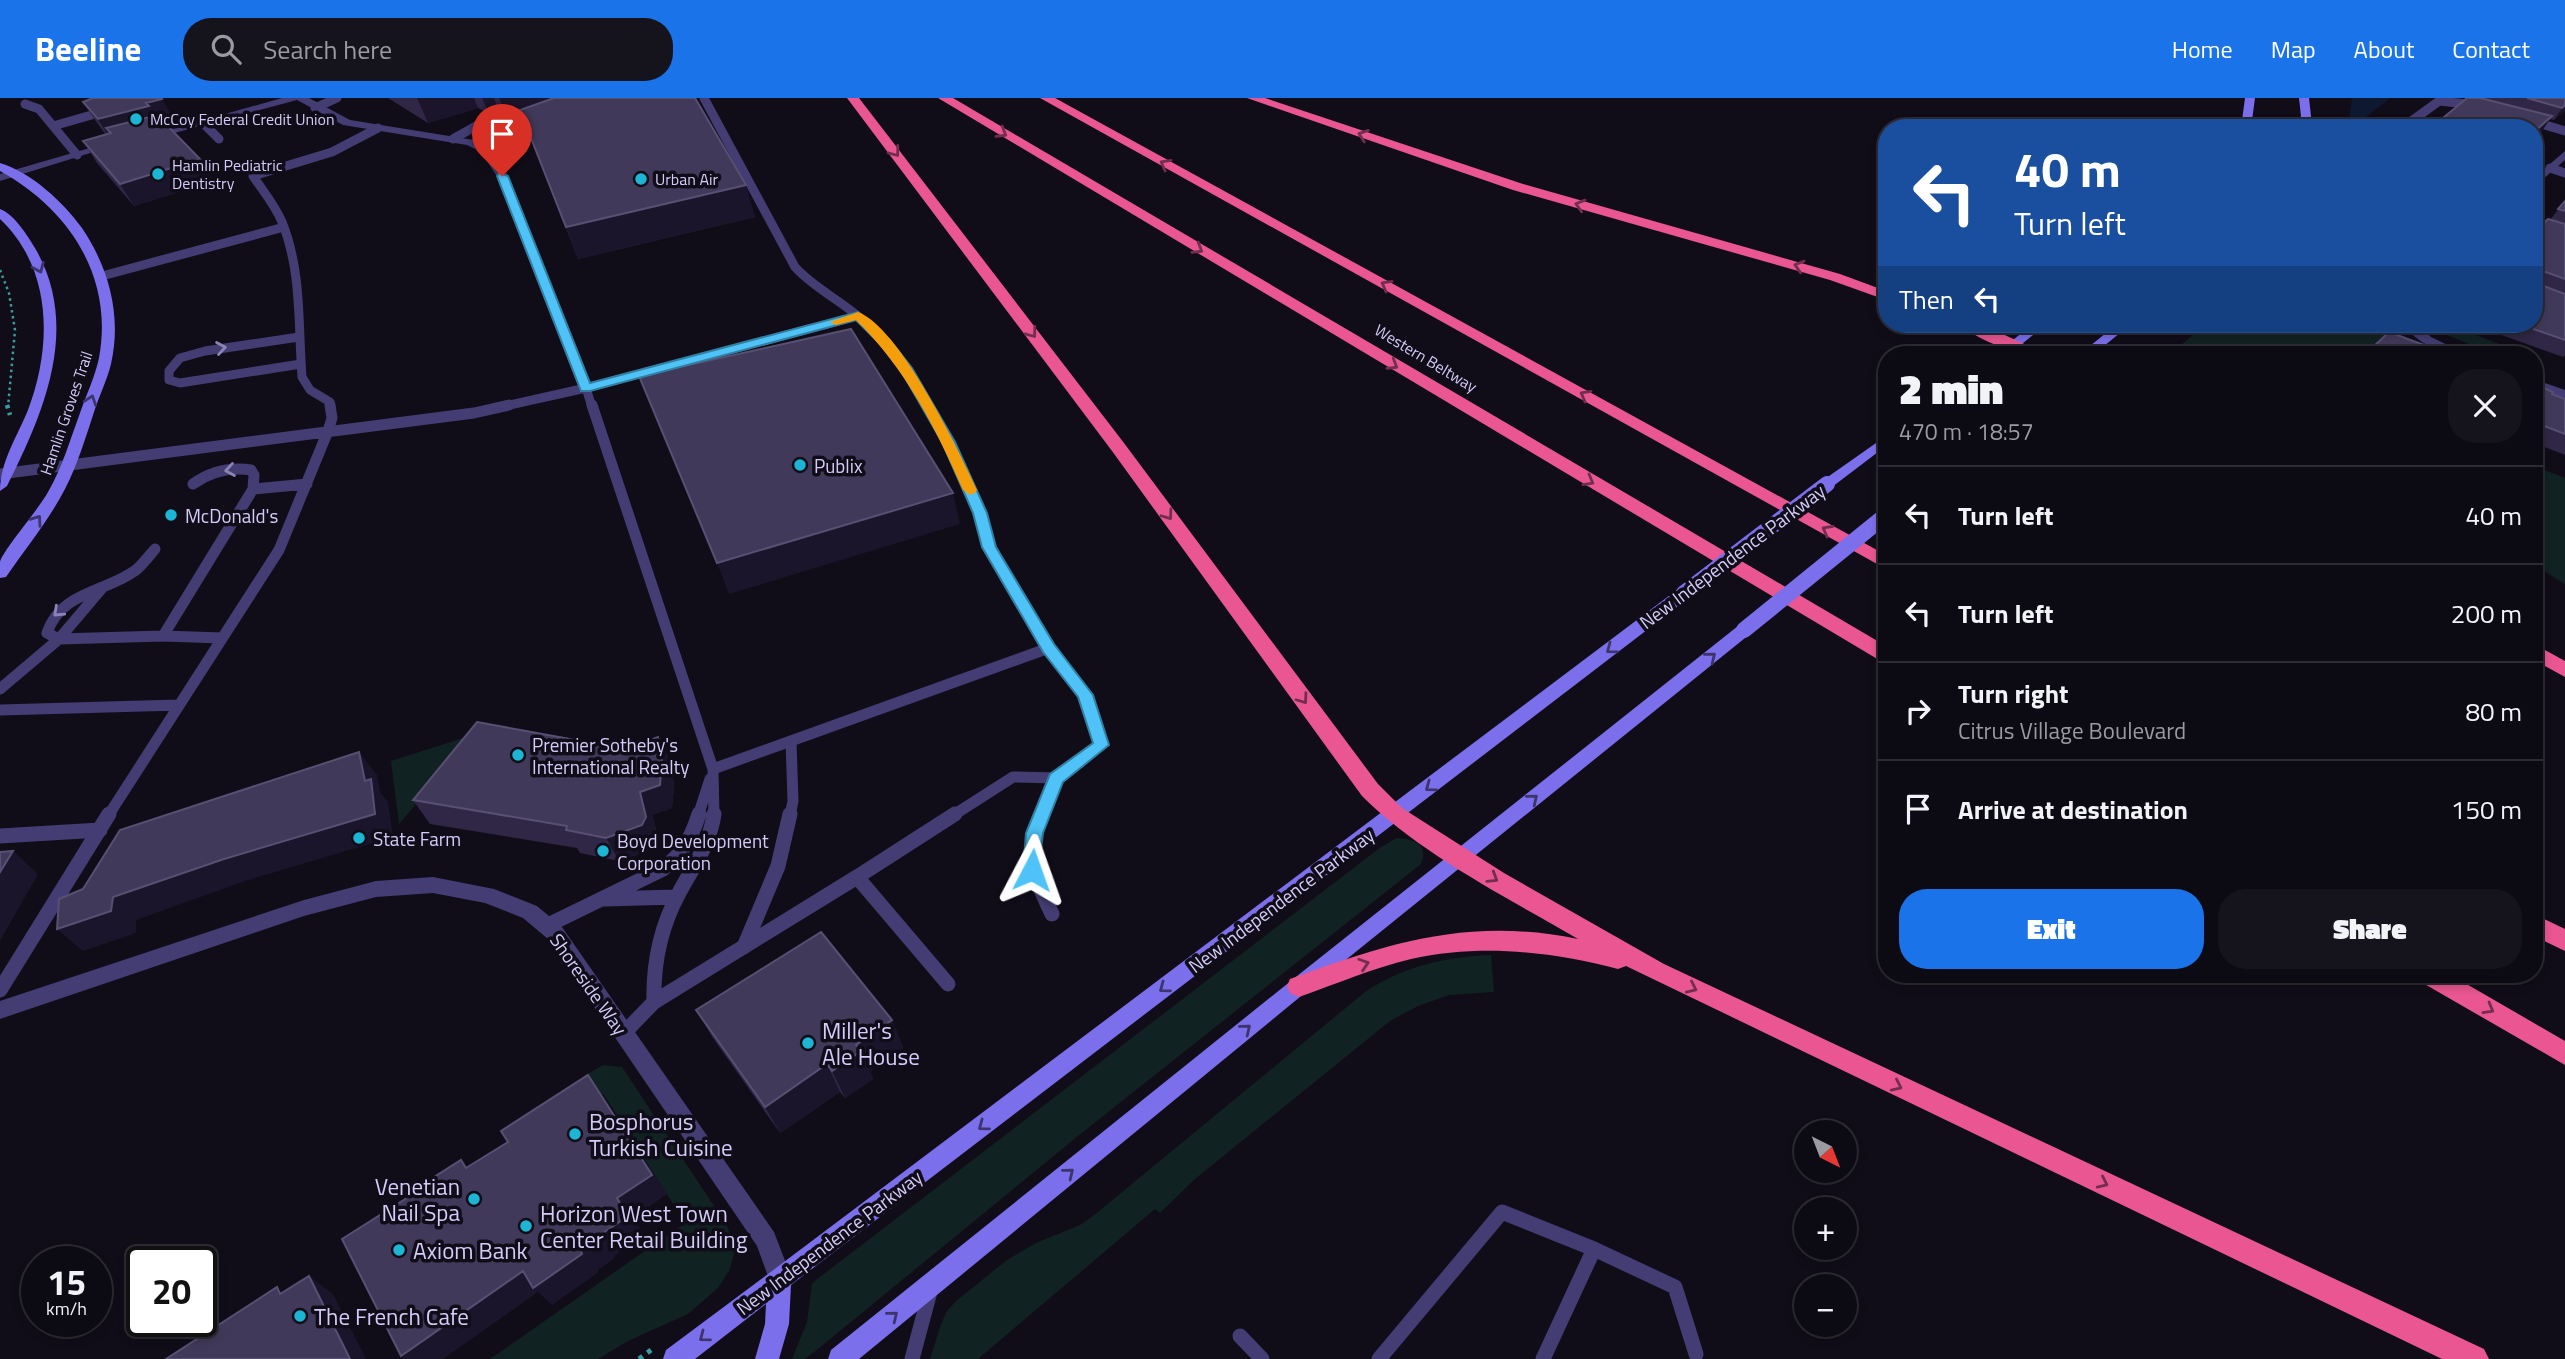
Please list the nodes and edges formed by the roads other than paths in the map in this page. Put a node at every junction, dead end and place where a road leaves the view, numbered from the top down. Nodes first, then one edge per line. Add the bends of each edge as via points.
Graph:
1 (294, 98) edge
2 (301, 98) edge
3 (337, 98) edge
4 (704, 98) edge
5 (853, 98) edge
6 (944, 98) edge
7 (1046, 98) edge
8 (1253, 98) edge
9 (2250, 98) edge
10 (2304, 98) edge
11 (25, 104) dead end
12 (529, 107) edge
13 (315, 108) junction
14 (2490, 108) edge
15 (102, 112) edge
16 (2247, 119) edge
17 (2305, 119) edge
18 (2415, 119) edge
19 (204, 123) junction
20 (558, 124) edge
21 (2543, 125) edge
22 (53, 126) junction
23 (378, 128) junction
24 (2565, 131) edge
25 (142, 138) edge
26 (219, 139) dead end
27 (453, 139) junction
28 (118, 144) edge
29 (485, 150) junction
30 (2565, 154) edge
31 (77, 155) junction
32 (0, 166) edge
33 (2550, 168) junction
34 (15, 173) junction
35 (2565, 173) edge
36 (2543, 175) edge
37 (0, 178) edge
38 (0, 213) edge
39 (284, 226) junction
40 (2543, 227) edge
41 (2565, 234) edge
42 (102, 276) junction
43 (1835, 277) junction
44 (1878, 286) edge
45 (1878, 293) edge
46 (858, 316) junction
47 (1981, 333) edge
48 (2029, 333) edge
49 (2113, 333) edge
50 (2419, 333) edge
51 (299, 337) junction
52 (1999, 346) edge
53 (2012, 346) edge
54 (2097, 346) edge
55 (2440, 346) edge
56 (301, 364) junction
57 (2543, 386) edge
58 (586, 388) junction
59 (2565, 395) edge
60 (328, 431) junction
61 (1878, 446) edge
62 (69, 465) junction
63 (3, 474) edge
64 (193, 484) dead end
65 (307, 484) junction
66 (0, 486) edge
67 (253, 489) junction
68 (1878, 522) edge
69 (155, 549) dead end
70 (1878, 559) edge
71 (0, 573) edge
72 (103, 586) junction
73 (163, 636) junction
74 (222, 638) junction
75 (60, 639) junction
76 (1049, 648) junction
77 (1878, 650) edge
78 (2543, 657) edge
79 (2565, 670) edge
80 (0, 689) edge
81 (178, 705) junction
82 (0, 710) edge
83 (791, 741) junction
84 (713, 769) junction
85 (1056, 778) junction
86 (1394, 814) junction
87 (100, 830) junction
88 (0, 836) edge
89 (1461, 857) junction
90 (857, 877) junction
91 (676, 897) junction
92 (604, 899) junction
93 (1052, 914) dead end
94 (546, 926) junction
95 (2543, 929) edge
96 (2565, 941) edge
97 (744, 947) junction
98 (1655, 971) junction
99 (2445, 983) edge
100 (948, 984) dead end
101 (1299, 986) junction
102 (0, 990) edge
103 (654, 1002) junction
104 (0, 1010) edge
105 (624, 1033) junction
106 (2565, 1054) edge
107 (1594, 1249) junction
108 (780, 1279) junction
109 (932, 1284) junction
110 (1240, 1335) dead end
111 (1696, 1353) dead end
112 (675, 1359) edge
113 (767, 1359) edge
114 (840, 1359) edge
115 (912, 1359) edge
116 (1262, 1359) edge
117 (1379, 1359) edge
118 (1543, 1359) edge
119 (2474, 1359) edge

1 - 19 street
2 - 13 street
3 - 13 lane
4 - 46 lane via 795,267
5 -> 86 highway via 1110,436 1370,790
6 -> 77 highway, Western Beltway
70 -> 7 highway
43 -> 8 highway via 1518,187
9 - 16 main road
10 - 17 main road
11 - 22 lane via 39,109
12 - 27 lane
13 - 23 street via 347,123
14 - 18 lane via 2440,101
15 - 22 lane
19 - 25 street
19 - 26 lane
20 - 29 lane
21 - 24 lane
22 - 31 lane
23 - 27 street
23 - 39 lane via 332,152 253,176
27 - 29 street
28 - 31 street
29 - 58 street via 502,176
30 - 33 street
31 - 34 street
32 - 34 main road, Hamlin Groves Trail
33 - 35 lane
33 - 36 street
34 - 37 street
34 - 42 main road, Hamlin Groves Trail via 74,222
38 -> 63 main road, Hamlin Groves Trail via 23,236 36,260 48,289 52,322 49,366 37,406
39 - 42 lane
39 - 51 lane via 293,259
40 - 41 street
62 -> 42 main road, Hamlin Groves Trail via 106,355 108,309
43 - 44 highway
43 - 45 highway
46 - 58 lane
46 - 76 lane via 906,368 948,442 980,513 986,541
47 - 52 highway
48 - 53 main road
49 - 54 main road
50 - 55 street
51 - 56 lane
56 -> 51 lane via 180,383 169,380 169,371 180,359
56 - 60 lane via 310,390 330,402
57 - 59 street
58 - 60 lane via 474,413
58 - 84 lane
60 - 62 lane
60 - 65 lane
61 -> 86 main road, New Independence Parkway, bridge
62 - 63 lane
71 -> 62 main road, Hamlin Groves Trail via 53,498
63 - 66 main road, Hamlin Groves Trail
67 -> 64 lane via 254,475 243,468 210,474
65 - 67 lane
65 - 74 lane via 279,550
67 - 73 lane
89 -> 68 main road, bridge
69 - 72 lane via 135,571
72 - 75 lane
72 -> 75 lane via 68,603 49,621 47,633
73 - 74 lane
73 - 75 lane
74 - 81 lane
75 - 80 lane
76 - 83 lane
76 - 85 lane via 1085,695 1101,745
78 - 79 highway
81 - 82 lane
81 - 87 lane
83 - 84 lane
83 - 97 lane via 793,801 778,866
84 - 91 lane via 714,820 697,864
84 - 92 lane via 691,839 680,856
85 - 90 lane via 1013,777
85 - 93 lane via 1034,833 1032,870
86 - 89 highway
86 -> 108 main road, New Independence Parkway
87 - 88 lane
87 - 102 lane
89 -> 98 highway
89 - 101 main road
90 - 97 lane
90 - 100 lane
91 - 92 lane
91 - 103 lane via 662,941
92 - 94 lane
94 - 104 street, Shoreside Way via 530,912 487,895 433,885 376,889 304,908
94 - 105 street, Shoreside Way
95 - 96 highway
97 - 103 lane
101 -> 98 highway via 1411,949 1470,941 1536,942 1592,952
98 -> 119 highway
99 -> 106 highway
109 -> 101 main road
103 - 105 lane
105 - 108 street, Shoreside Way via 766,1240
107 - 111 lane via 1675,1287
107 - 117 lane via 1502,1212
107 - 118 lane
108 -> 112 main road, New Independence Parkway
108 - 113 main road via 777,1324
114 -> 109 main road
109 - 115 lane
110 - 116 lane

